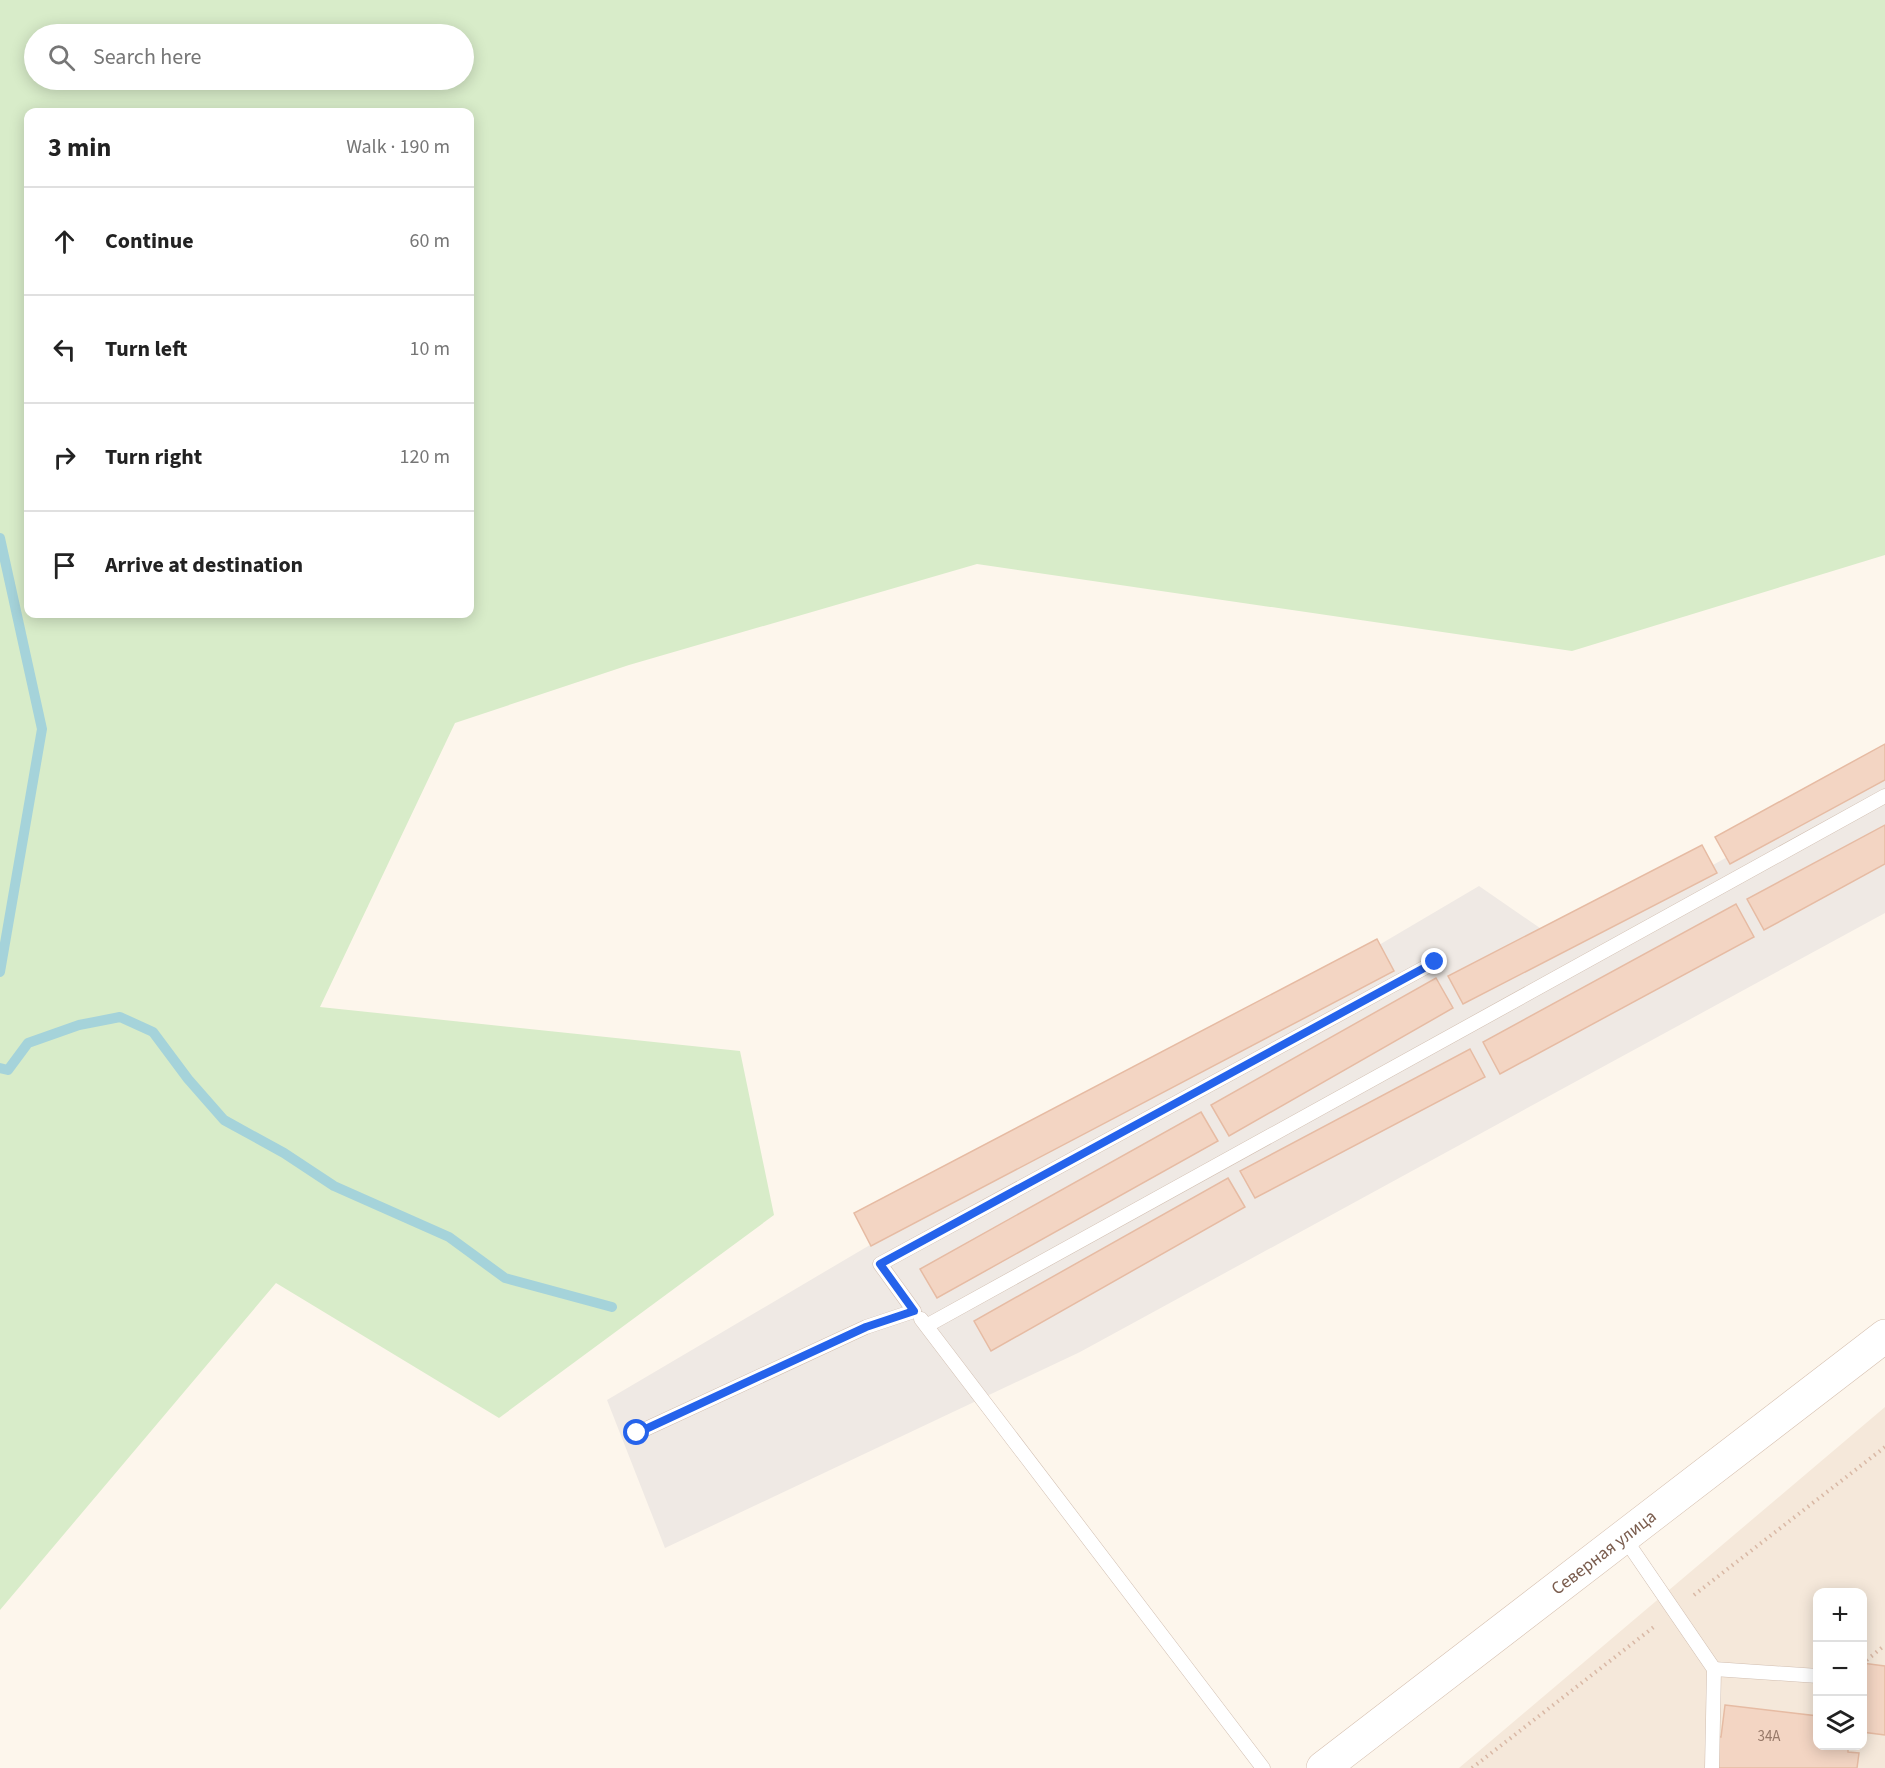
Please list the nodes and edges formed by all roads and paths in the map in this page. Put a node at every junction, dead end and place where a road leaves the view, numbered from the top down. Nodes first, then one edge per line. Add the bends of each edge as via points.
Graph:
1 (1885, 796) edge
2 (1435, 962) dead end
3 (914, 1311) junction
4 (928, 1325) junction
5 (1885, 1336) edge
6 (637, 1433) dead end
7 (1623, 1536) junction
8 (1885, 1645) edge
9 (1867, 1661) edge
10 (1714, 1669) junction
11 (1813, 1676) edge
12 (1263, 1768) edge
13 (1323, 1768) edge
14 (1712, 1768) edge

1 - 4 lane
2 - 3 lane via 880,1264
3 - 4 lane
3 - 6 lane via 866,1327
4 - 12 lane
5 - 7 street, Северная улица
7 - 10 lane
7 - 13 street, Северная улица
8 - 9 path
10 - 11 lane
10 - 14 lane

